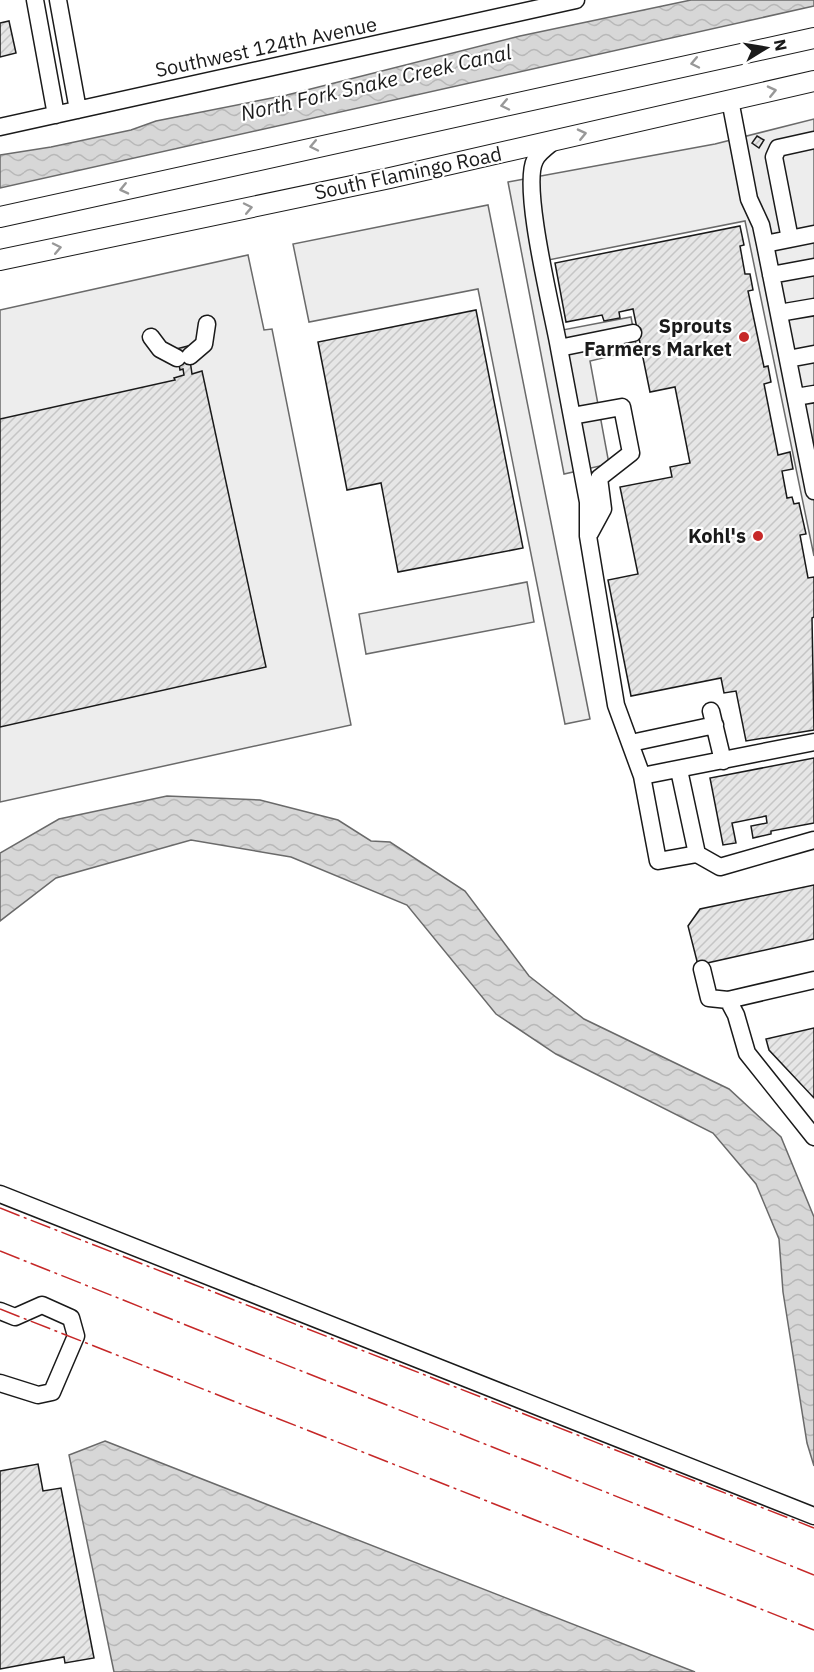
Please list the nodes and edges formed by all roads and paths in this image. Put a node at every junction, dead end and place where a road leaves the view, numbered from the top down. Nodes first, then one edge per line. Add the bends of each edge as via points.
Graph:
1 (35, 0) edge
2 (58, 0) edge
3 (576, 0) edge
4 (814, 38) edge
5 (814, 81) edge
6 (730, 100) junction
7 (78, 110) junction
8 (56, 115) junction
9 (0, 127) edge
10 (814, 140) edge
11 (554, 141) junction
12 (0, 217) edge
13 (814, 234) edge
14 (790, 239) junction
15 (765, 244) junction
16 (0, 260) edge
17 (814, 267) edge
18 (771, 276) junction
19 (814, 307) edge
20 (779, 313) junction
21 (207, 324) dead end
22 (633, 333) dead end
23 (151, 337) dead end
24 (559, 348) junction
25 (814, 354) edge
26 (788, 359) junction
27 (814, 393) edge
28 (796, 397) junction
29 (572, 416) junction
30 (809, 434) edge
31 (813, 481) edge
32 (588, 536) junction
33 (631, 742) junction
34 (814, 742) edge
35 (723, 761) junction
36 (679, 770) junction
37 (642, 776) junction
38 (814, 840) edge
39 (697, 854) junction
40 (702, 969) dead end
41 (814, 980) edge
42 (728, 1000) junction
43 (814, 1137) edge
44 (0, 1194) edge
45 (0, 1311) edge
46 (0, 1383) edge
47 (814, 1516) edge

1 - 8 street
2 - 7 street
3 - 7 street, Southwest 124th Avenue
4 -> 12 main road
6 -> 5 main road, South Flamingo Road
11 -> 6 main road, South Flamingo Road
6 - 15 street via 749,199
7 - 8 street, Southwest 124th Avenue
8 - 9 street, Southwest 124th Avenue
10 - 14 street via 778,148 774,157
16 -> 11 main road, South Flamingo Road
11 - 24 street via 535,159 532,170 533,201
13 - 14 street
14 - 15 street
15 - 18 street
17 - 18 street
18 - 20 street
19 - 20 street
20 - 26 street
21 - 23 street via 204,344 184,357 160,349
22 - 24 street
24 - 29 street
25 - 26 street
26 - 28 street
27 - 28 street
28 - 30 street
29 - 32 street via 588,502
29 - 32 street via 622,407 631,453 599,478 603,509
30 - 31 street
32 - 33 street via 616,705
33 - 35 street via 713,718
33 - 37 street
34 - 35 street
35 - 36 street
36 - 37 street
36 - 39 street
37 - 39 street via 658,861
38 - 39 street via 720,867
40 - 42 street via 709,998
41 - 42 street
42 - 43 street via 747,1053
44 - 47 street
45 - 46 street via 15,1317 42,1305 71,1318 76,1336 52,1392 38,1395

